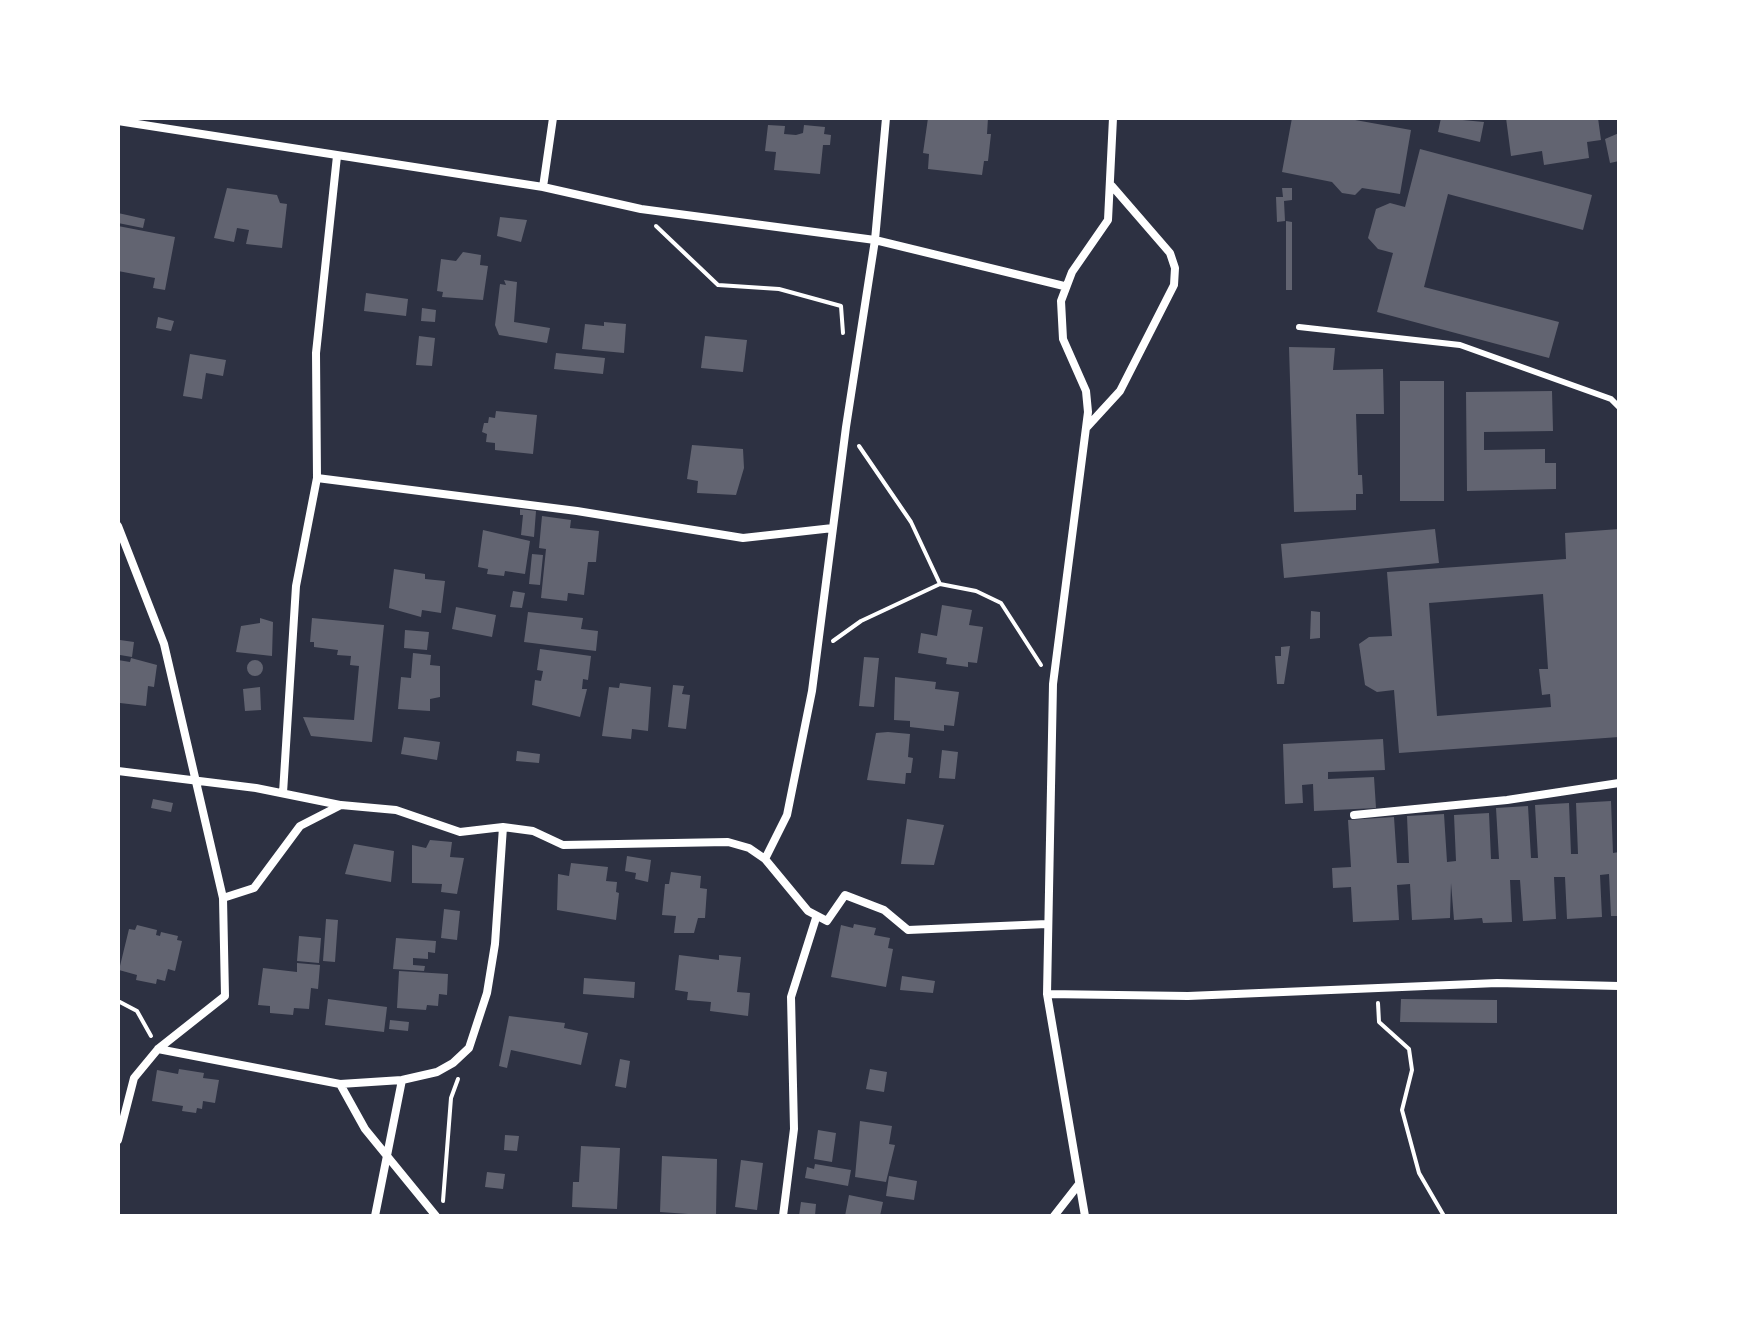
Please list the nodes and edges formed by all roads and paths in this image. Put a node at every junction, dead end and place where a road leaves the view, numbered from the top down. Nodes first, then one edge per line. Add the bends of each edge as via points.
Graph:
1 (553, 118) edge
2 (886, 118) edge
3 (1113, 118) edge
4 (118, 121) edge
5 (337, 156) junction
6 (1111, 186) junction
7 (543, 187) junction
8 (875, 240) junction
9 (1064, 286) junction
10 (1299, 327) dead end
11 (1619, 407) edge
12 (1087, 427) junction
13 (317, 478) junction
14 (118, 526) edge
15 (833, 528) junction
16 (940, 584) dead end
17 (828, 649) dead end
18 (118, 771) edge
19 (198, 781) junction
20 (1619, 783) edge
21 (283, 793) junction
22 (341, 805) junction
23 (1354, 815) dead end
24 (503, 827) junction
25 (765, 859) junction
26 (223, 898) junction
27 (816, 918) junction
28 (1047, 924) junction
29 (1619, 986) edge
30 (1378, 988) junction
31 (1047, 994) junction
32 (118, 1001) edge
33 (158, 1049) junction
34 (462, 1069) dead end
35 (402, 1080) junction
36 (340, 1084) junction
37 (118, 1140) edge
38 (389, 1159) junction
39 (1079, 1184) junction
40 (443, 1202) dead end
41 (375, 1216) edge
42 (436, 1216) edge
43 (783, 1216) edge
44 (1054, 1216) edge
45 (1085, 1216) edge
46 (1444, 1216) edge

1 - 7 street
2 - 8 street
3 - 6 street
4 - 5 street
5 - 7 street
5 - 13 street via 316,353
6 - 9 street via 1105,226
6 - 12 street via 1170,253 1174,285 1120,391
7 - 8 street via 641,209
8 - 9 street
8 - 15 street
9 - 12 street via 1063,339 1086,391
10 - 11 lane via 1460,345 1611,399
12 - 28 street via 1053,684
13 - 15 street via 743,538
13 - 21 street via 296,586
14 - 19 street via 164,644
15 - 25 street via 812,691 787,815
16 - 17 path via 845,630
18 - 19 street
19 - 21 street
19 - 26 street
20 - 23 street
21 - 22 street
22 - 24 street via 396,810 460,832
22 - 26 street via 300,826 254,888
24 - 25 street via 533,831 563,845 728,842
24 - 35 street via 495,944 473,1040 446,1068
25 - 27 street
26 - 33 street via 225,996
27 - 28 street via 827,921 845,895 884,910 908,930
27 - 43 street via 791,997 794,1129
28 - 31 street
29 - 30 street via 1497,983
30 - 31 street via 1188,996
30 - 46 path via 1379,1022 1409,1049 1412,1070 1402,1110 1419,1173
31 - 39 street
32 - 33 path via 137,1011
33 - 36 street
33 - 37 street via 134,1078
34 - 40 path via 451,1098
35 - 36 street
35 - 38 street
36 - 38 street via 352,1112
38 - 41 street
38 - 42 street
39 - 44 street
39 - 45 street

